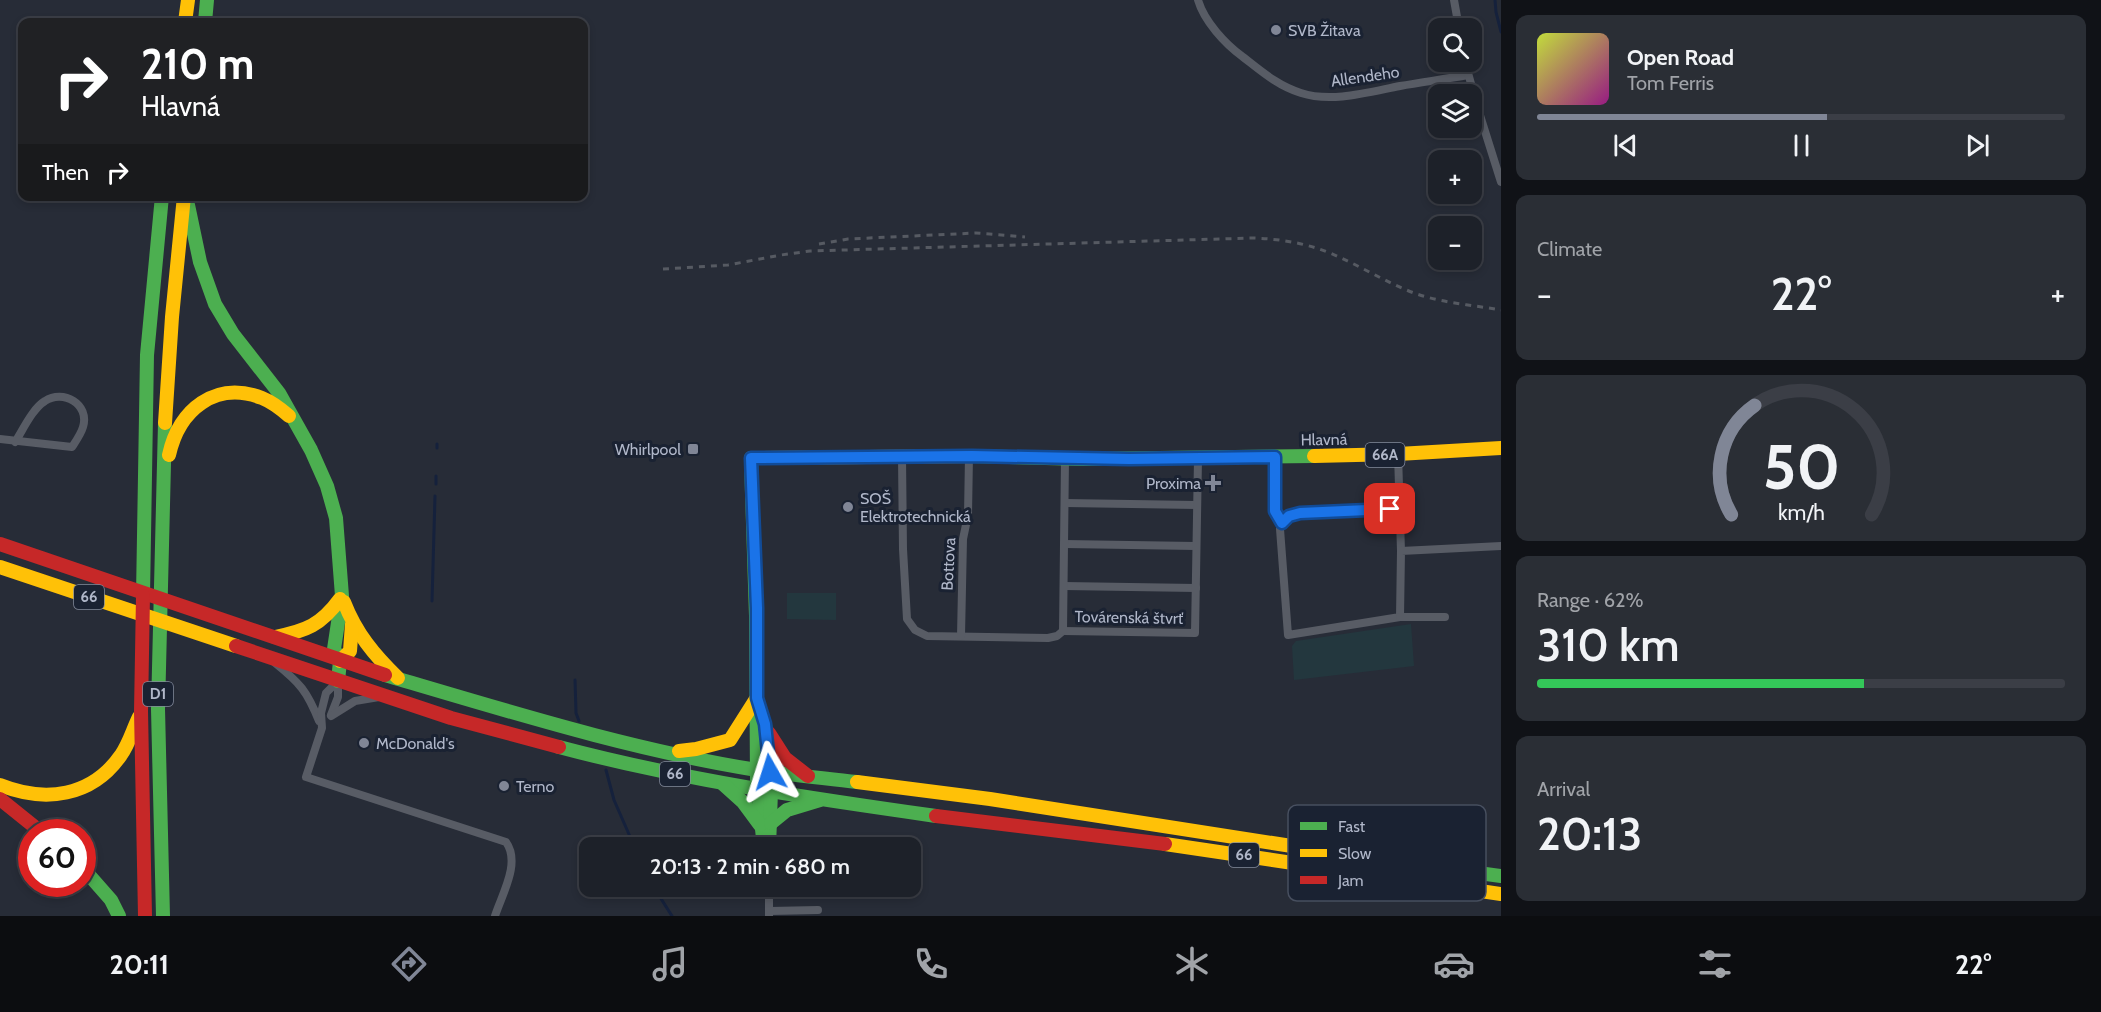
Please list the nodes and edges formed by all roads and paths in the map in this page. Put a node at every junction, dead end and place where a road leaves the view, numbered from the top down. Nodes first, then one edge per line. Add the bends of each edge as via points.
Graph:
1 (188, 0) edge
2 (207, 0) edge
3 (1198, 0) edge
4 (1454, 0) edge
5 (186, 18) edge
6 (205, 18) edge
7 (1457, 18) edge
8 (1467, 72) edge
9 (1468, 75) junction
10 (1501, 182) edge
11 (162, 201) edge
12 (184, 201) edge
13 (186, 201) edge
14 (291, 417) junction
15 (0, 439) edge
16 (15, 442) junction
17 (1501, 448) edge
18 (1398, 454) junction
19 (969, 456) junction
20 (902, 457) junction
21 (1275, 457) junction
22 (1065, 459) junction
23 (1198, 459) junction
24 (163, 472) junction
25 (1065, 503) junction
26 (1197, 505) junction
27 (1400, 508) junction
28 (1282, 523) junction
29 (0, 544) edge
30 (1064, 544) junction
31 (1196, 546) junction
32 (1501, 546) edge
33 (1401, 551) junction
34 (0, 567) edge
35 (1064, 586) junction
36 (1196, 588) junction
37 (342, 596) junction
38 (1400, 617) junction
39 (1444, 617) dead end
40 (352, 624) junction
41 (1063, 631) junction
42 (961, 636) junction
43 (275, 637) junction
44 (268, 657) junction
45 (339, 661) junction
46 (398, 678) junction
47 (338, 681) junction
48 (384, 696) junction
49 (757, 698) junction
50 (141, 711) junction
51 (331, 716) junction
52 (765, 724) junction
53 (322, 728) junction
54 (668, 752) junction
55 (763, 771) junction
56 (810, 777) junction
57 (0, 784) edge
58 (723, 784) junction
59 (764, 790) junction
60 (0, 799) edge
61 (823, 800) junction
62 (23, 819) edge
63 (766, 824) junction
64 (765, 837) edge
65 (768, 837) edge
66 (1288, 846) edge
67 (1288, 862) edge
68 (1486, 874) edge
69 (1501, 876) edge
70 (96, 883) edge
71 (1486, 892) edge
72 (1501, 894) edge
73 (769, 897) edge
74 (818, 910) dead end
75 (770, 913) edge
76 (119, 916) edge
77 (145, 916) edge
78 (163, 916) edge
79 (495, 916) edge

1 - 5 main road
2 - 6 main road
3 - 9 street, Allendeho via 1201,10 1238,53 1285,87 1302,94 1342,96
4 - 7 street
8 - 9 street
9 - 10 street
11 - 50 main road, D1 via 147,355
12 - 24 main road, D1 via 169,352
13 - 14 main road via 200,262 215,304 239,343 279,393
14 - 24 main road via 250,394 213,397 192,409 181,424
14 - 37 main road via 319,467 336,518
15 - 16 street
16 - 16 street via 72,447 84,425 84,416 69,397 56,396 43,402
17 - 18 main road, Hlavná / 66A
18 - 21 main road, Hlavná / 66A
18 - 27 street
19 - 20 main road, Hlavná / 66A
19 - 22 main road, Hlavná / 66A
19 - 42 street, Bottova
20 - 42 street via 907,619 927,636
20 - 49 main road, Hlavná / 66A via 751,458
21 - 23 main road, Hlavná / 66A
21 - 28 street via 1275,511
22 - 23 main road, Hlavná / 66A
22 - 25 street, Továrenská štvrť
23 - 26 street, Továrenská štvrť
24 - 78 main road, D1 via 158,709
25 - 26 street
25 - 30 street, Továrenská štvrť
26 - 31 street, Továrenská štvrť
27 - 28 street via 1300,513
27 - 33 street
28 - 38 street via 1288,635
29 - 43 main road, 66
30 - 31 street
30 - 35 street, Továrenská štvrť
31 - 36 street, Továrenská štvrť
32 - 33 street
33 - 38 street
34 - 44 main road, 66
35 - 36 street, Továrenská štvrť
35 - 41 street, Továrenská štvrť
36 - 41 street, Továrenská štvrť via 1195,633
37 - 40 main road
37 - 43 main road via 315,627
37 - 45 main road via 334,649
38 - 39 street
40 - 45 main road via 350,651
40 - 46 main road via 368,651
41 - 42 street via 1048,638
43 - 45 main road, 66
44 - 47 main road, 66
44 - 53 street via 302,686
45 - 46 main road, 66
45 - 47 main road
46 - 54 main road, 66 via 579,731
47 - 48 main road, 66
47 - 51 street via 338,697
47 - 53 street via 326,693
48 - 51 street via 355,700
48 - 58 main road, 66 via 593,756
49 - 52 main road
49 - 54 main road via 730,740
49 - 55 main road
50 - 57 main road via 121,755 106,773 86,787 63,795 36,796
50 - 77 main road, D1
51 - 53 street
52 - 55 main road
52 - 56 main road via 776,748
53 - 79 street via 306,777 506,842 512,850 513,862
54 - 55 main road, 66
55 - 56 main road, 66
55 - 59 main road
56 - 66 main road, 66 via 990,799
58 - 59 main road, 66
58 - 63 main road
59 - 61 main road, 66
59 - 63 main road
60 - 62 main road
61 - 63 main road via 787,810
61 - 67 main road, 66
63 - 64 main road
63 - 65 main road
68 - 69 main road, 66
70 - 76 main road
71 - 72 main road, 66
73 - 75 street
74 - 75 street

